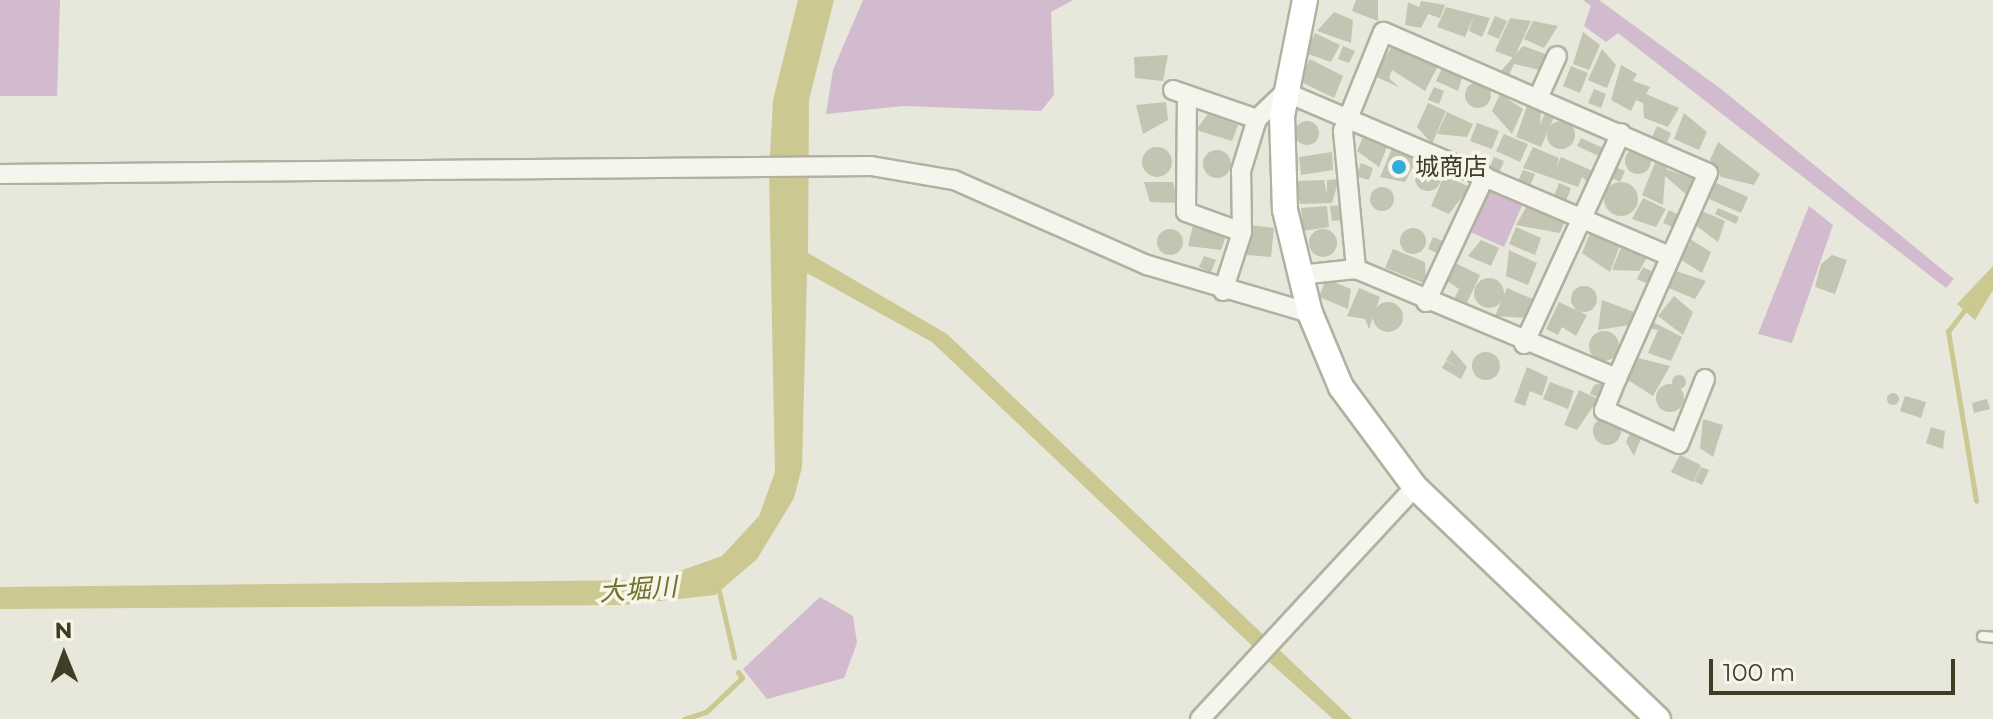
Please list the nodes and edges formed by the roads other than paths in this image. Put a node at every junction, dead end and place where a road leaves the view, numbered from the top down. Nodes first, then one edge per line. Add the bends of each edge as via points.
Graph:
1 (1305, 0) edge
2 (1557, 56) dead end
3 (1285, 92) junction
4 (1538, 98) junction
5 (1347, 118) junction
6 (1257, 119) junction
7 (1621, 133) junction
8 (0, 174) edge
9 (1485, 176) junction
10 (1582, 218) junction
11 (1242, 232) junction
12 (1669, 256) junction
13 (1356, 269) junction
14 (1299, 275) junction
15 (1223, 291) junction
16 (1426, 302) junction
17 (1310, 313) junction
18 (1524, 344) junction
19 (1617, 378) junction
20 (1705, 379) dead end
21 (1415, 487) junction
22 (1982, 636) dead end
23 (1993, 637) edge
24 (1200, 719) edge
25 (1658, 719) edge

1 - 3 street
2 - 4 street
3 - 5 street
3 - 6 street
3 - 14 street via 1283,191
4 - 5 street via 1383,32
4 - 7 street
5 - 9 street
5 - 13 street
6 - 11 street via 1241,171
6 - 11 street via 1180,93 1186,212
7 - 10 street
7 - 12 street via 1708,173
8 - 15 street via 814,165 954,180
9 - 10 street
9 - 16 street
10 - 12 street
10 - 18 street
11 - 15 street
12 - 19 street
13 - 14 street
13 - 16 street
14 - 17 street
15 - 17 street
16 - 18 street
17 - 21 street via 1341,387
18 - 19 street
19 - 20 street via 1604,410 1679,444
21 - 24 street
21 - 25 street
22 - 23 lane

